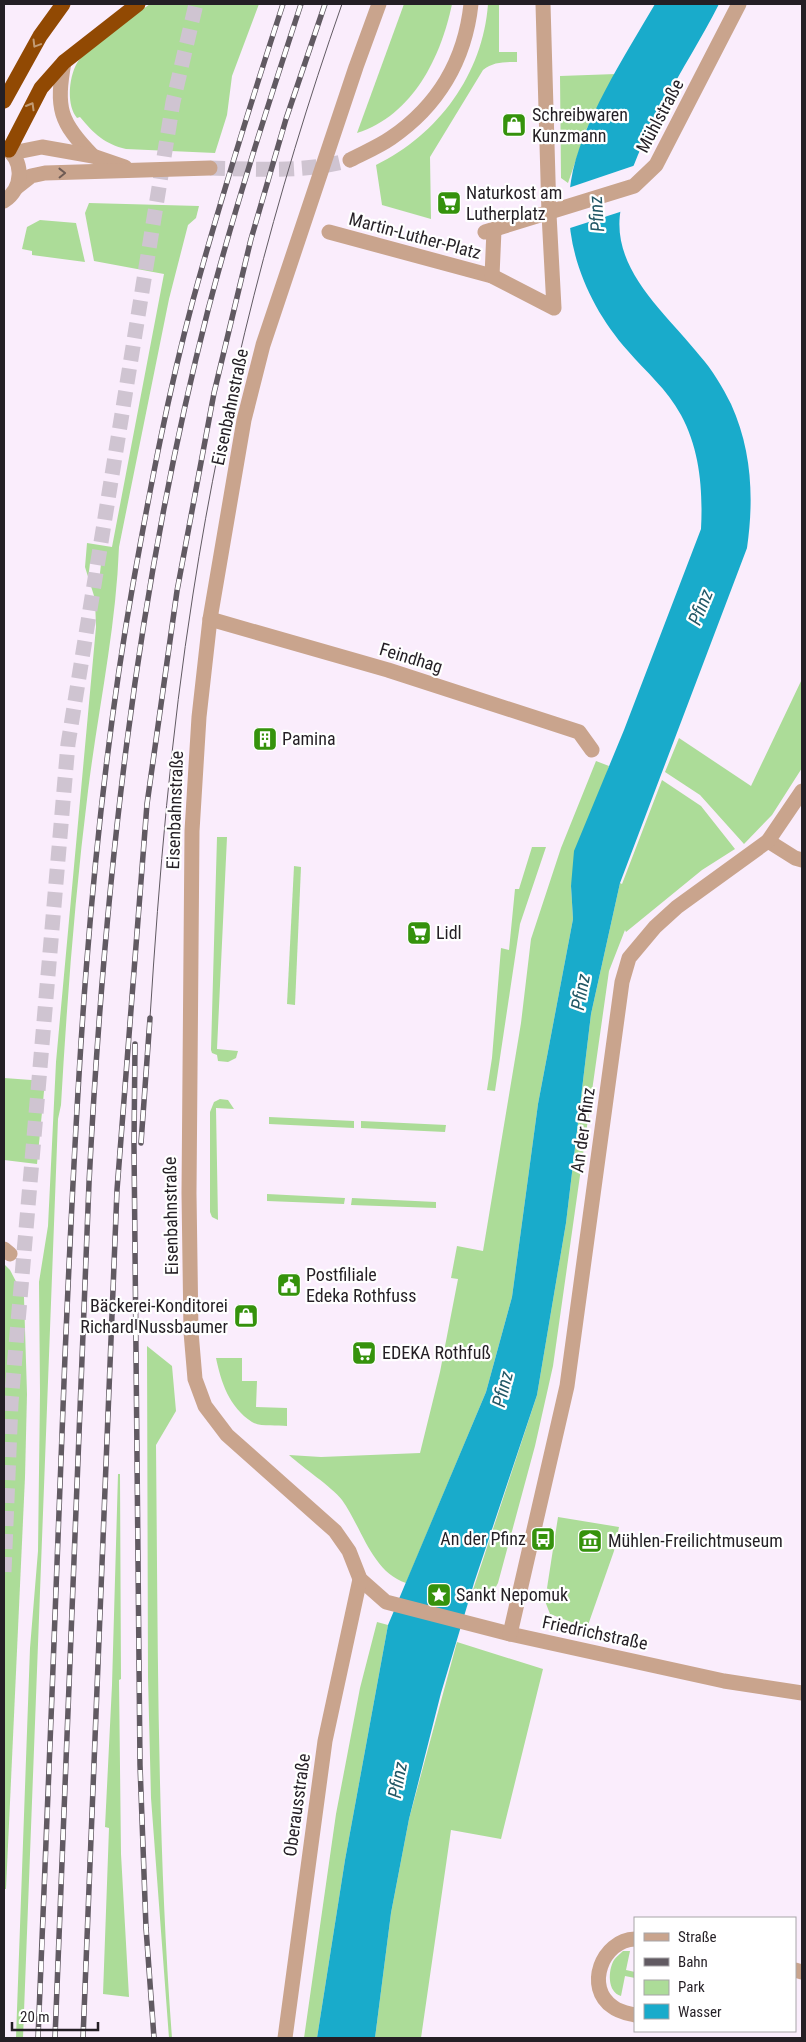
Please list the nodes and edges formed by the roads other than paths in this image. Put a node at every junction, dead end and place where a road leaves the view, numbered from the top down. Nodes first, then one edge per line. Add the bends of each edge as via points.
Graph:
1 (63, 4) edge
2 (138, 4) edge
3 (379, 4) edge
4 (471, 4) edge
5 (543, 4) edge
6 (738, 4) edge
7 (64, 62) junction
8 (4, 101) edge
9 (8, 150) edge
10 (92, 156) junction
11 (350, 160) tunnel mouth
12 (210, 168) tunnel mouth
13 (131, 169) junction
14 (17, 187) junction
15 (4, 201) edge
16 (549, 214) junction
17 (329, 232) dead end
18 (492, 276) junction
19 (210, 619) junction
20 (592, 750) dead end
21 (802, 791) edge
22 (768, 841) junction
23 (802, 860) edge
24 (360, 1579) junction
25 (510, 1634) junction
26 (802, 1693) edge
27 (634, 1939) edge
28 (634, 2014) edge
29 (285, 2038) edge

1 -> 8 highway via 40,36
2 - 7 highway
3 - 19 street, Eisenbahnstraße via 263,345 244,420
4 - 11 street via 469,26 459,59 440,93 421,114 390,139
5 - 16 street
6 - 16 street, Mühlstraße via 656,166 634,186
9 -> 7 highway via 41,88
7 - 10 street via 59,91 61,113 72,134
9 - 10 street via 42,148
9 - 14 street via 18,164 20,177
10 - 13 street
12 - 13 street
14 -> 13 street via 31,176 45,173
14 - 15 street
16 - 18 street, Martin-Luther-Platz via 489,231
16 - 18 street, Martin-Luther-Platz via 554,308
17 - 18 street, Martin-Luther-Platz
19 - 20 street, Feindhag via 388,670 579,732
19 - 24 street, Eisenbahnstraße via 199,717 192,831 189,1193 195,1380 205,1406 227,1435 335,1531
21 - 22 street, An der Pfinz
22 - 23 street
22 - 25 street, An der Pfinz via 676,907 629,958 622,982 567,1386
24 - 25 street, Friedrichstraße via 386,1602
24 - 29 street, Oberausstraße via 325,1741
25 - 26 street, Friedrichstraße via 724,1681
27 - 28 street via 612,1946 602,1961 598,1983 602,1996 612,2007

